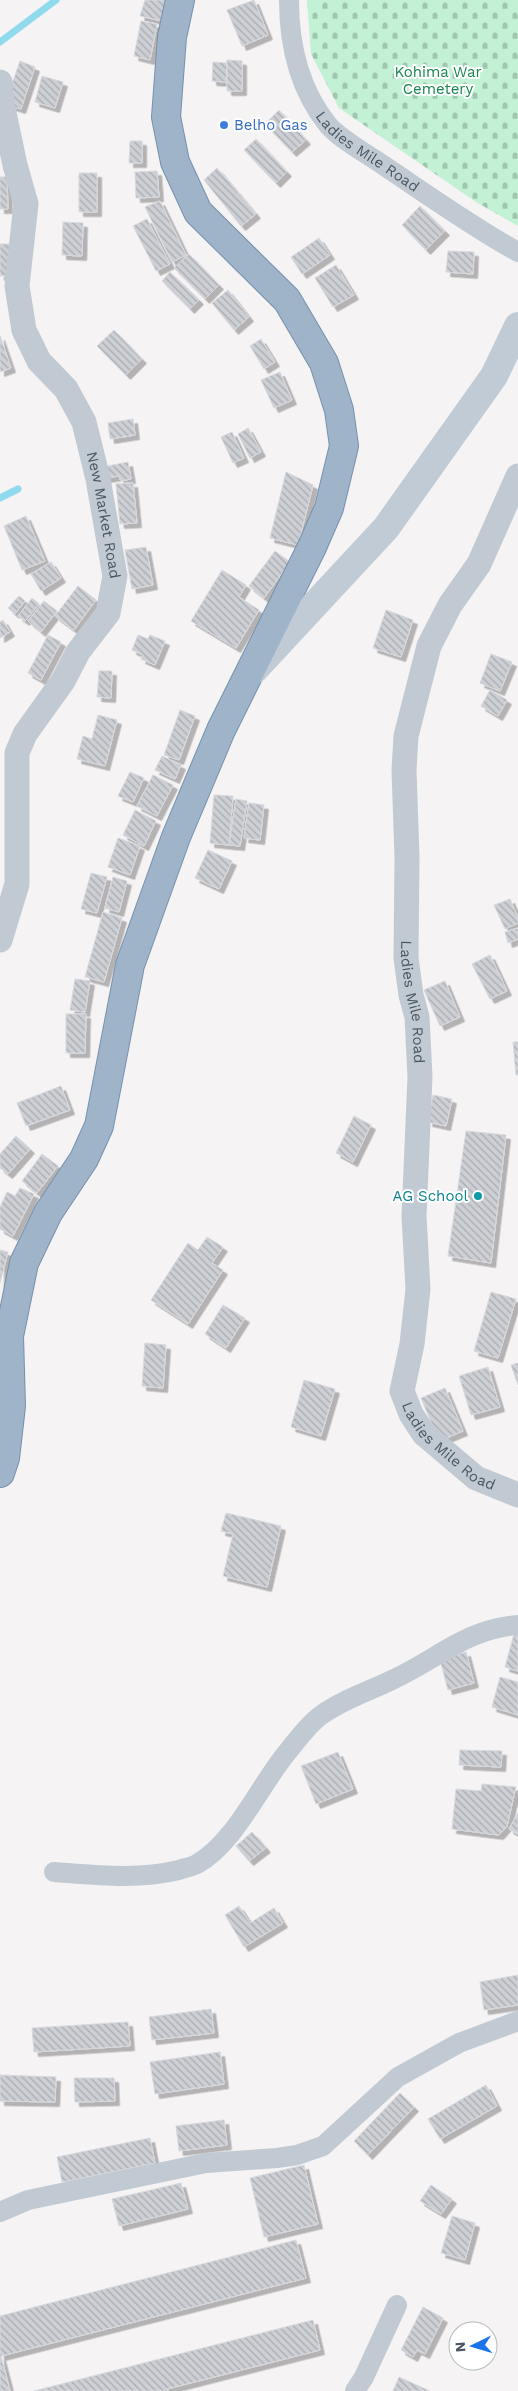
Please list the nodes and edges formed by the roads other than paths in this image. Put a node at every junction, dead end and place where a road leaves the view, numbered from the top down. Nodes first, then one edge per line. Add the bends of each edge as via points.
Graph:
1 (180, 0) edge
2 (290, 0) edge
3 (0, 82) edge
4 (518, 252) edge
5 (518, 326) edge
6 (518, 476) edge
7 (246, 679) junction
8 (0, 940) edge
9 (0, 1473) edge
10 (518, 1495) edge
11 (518, 1625) edge
12 (54, 1872) dead end
13 (518, 2021) edge
14 (0, 2212) edge
15 (397, 2305) dead end
16 (355, 2391) edge

1 - 7 highway via 172,37 166,117 175,162 198,212 286,300 324,363 339,410 344,446 326,516
2 - 4 street, Ladies Mile Road via 289,26 296,64 310,99 329,126 488,236
3 - 8 street, New Market Road via 15,165 26,204 17,286 24,330 39,361 66,389 84,422 115,576 108,613 24,734 17,752 17,884
5 - 7 main road via 494,376 386,528
6 - 10 street, Ladies Mile Road via 479,564 450,605 429,646 406,736 406,958 417,1017 420,1077 414,1216 418,1289 412,1344 402,1391 424,1434 476,1478
7 - 9 highway via 220,730 176,837 130,964 99,1126 84,1159 48,1213 24,1263 9,1336 11,1406 5,1458
11 - 12 street via 496,1627 465,1638 396,1678 319,1716 288,1750 235,1829 196,1865 163,1874 108,1877
13 - 14 street via 459,2043 398,2077 323,2146 298,2155 206,2163 28,2200
15 - 16 street

